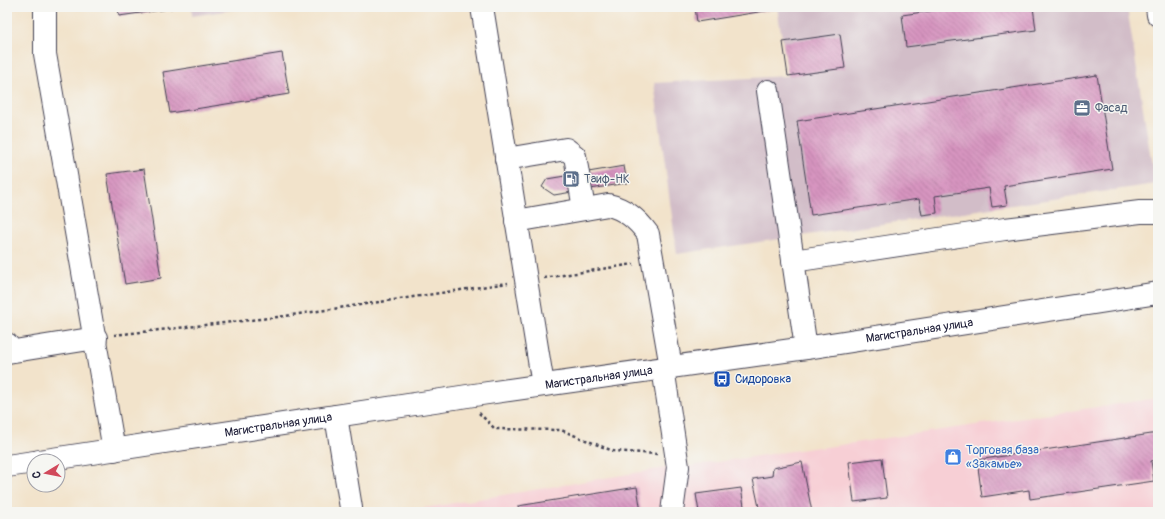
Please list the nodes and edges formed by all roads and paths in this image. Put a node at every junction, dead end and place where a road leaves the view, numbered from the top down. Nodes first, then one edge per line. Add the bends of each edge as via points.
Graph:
1 (45, 7) edge
2 (482, 7) edge
3 (1157, 7) edge
4 (1158, 15) edge
5 (768, 91) dead end
6 (506, 159) junction
7 (584, 209) junction
8 (1158, 212) edge
9 (516, 221) junction
10 (793, 261) junction
11 (653, 262) junction
12 (526, 280) junction
13 (1158, 293) edge
14 (96, 338) junction
15 (7, 344) edge
16 (806, 348) junction
17 (667, 367) junction
18 (543, 385) junction
19 (476, 410) dead end
20 (336, 416) junction
21 (114, 450) junction
22 (676, 455) junction
23 (66, 457) edge
24 (26, 463) edge
25 (7, 466) edge
26 (352, 508) dead end
27 (672, 512) edge

1 - 14 main road via 45,54
2 - 6 main road
3 - 4 main road
5 - 10 main road
6 - 7 main road via 566,149 572,152 575,156
6 - 9 main road
7 - 9 main road
7 - 11 main road via 608,205 633,217 648,234
8 - 10 main road via 1005,229
9 - 12 main road
10 - 16 main road
11 - 12 path
11 - 17 main road
12 - 14 path via 278,317
12 - 18 main road
13 - 16 main road, Магистральная улица
14 - 15 main road via 8,352
14 - 21 main road
16 - 17 main road, Магистральная улица
17 - 18 main road, Магистральная улица
17 - 22 main road
18 - 20 main road, Магистральная улица
19 - 22 path via 495,429 560,430 613,451
20 - 21 main road, Магистральная улица
20 - 26 main road
21 - 23 main road, Магистральная улица
22 - 27 main road via 678,467
24 - 25 main road

